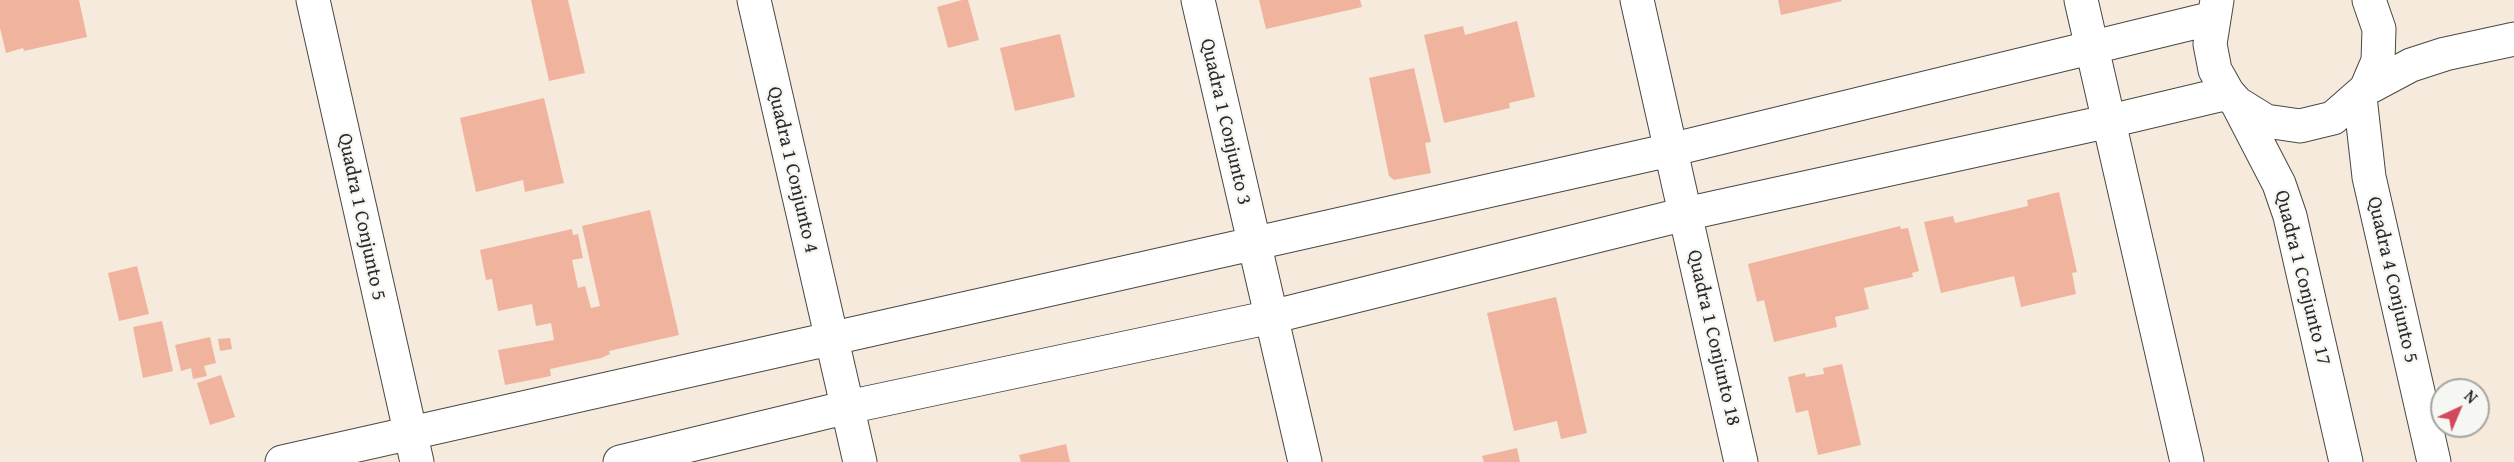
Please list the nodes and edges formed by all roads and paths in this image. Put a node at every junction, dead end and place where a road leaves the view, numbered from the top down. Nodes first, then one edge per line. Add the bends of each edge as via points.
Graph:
1 (313, 0) edge
2 (754, 0) edge
3 (1198, 0) edge
4 (1637, 0) edge
5 (2081, 0) edge
6 (2369, 0) edge
7 (2217, 7) edge
8 (2514, 39) edge
9 (2092, 46) junction
10 (2363, 93) junction
11 (2232, 98) junction
12 (2110, 121) junction
13 (1670, 150) junction
14 (1685, 214) junction
15 (1253, 244) junction
16 (1270, 317) junction
17 (831, 340) junction
18 (848, 407) junction
19 (413, 448) edge
20 (282, 462) edge
21 (620, 462) edge
22 (860, 462) edge
23 (1305, 462) edge
24 (1742, 462) edge
25 (2187, 462) edge
26 (2346, 462) edge
27 (2434, 462) edge

1 - 19 street, Quadra 1 Conjunto 5
2 - 17 street, Quadra 1 Conjunto 4
3 - 15 street, Quadra 1 Conjunto 3
4 - 13 street, Quadra 1 Conjunto 18
5 - 9 street
6 - 10 street via 2379,29 2378,61
7 - 9 street
7 - 11 street, Quadra 1 Conjunto 17 via 2210,44 2216,70
8 - 10 street via 2411,65
9 - 12 street
9 - 13 street
10 - 11 street via 2333,118 2300,126 2266,121
10 - 27 street, Quadra 4 Conjunto 5 via 2369,177
11 - 12 street
11 - 26 street, Quadra 1 Conjunto 17 via 2279,184 2290,216
12 - 14 street
12 - 25 street
13 - 14 street, Quadra 1 Conjunto 18
13 - 15 street
14 - 16 street
14 - 24 street, Quadra 1 Conjunto 18
15 - 16 street, Quadra 1 Conjunto 3
15 - 17 street
16 - 18 street
16 - 23 street, Quadra 1 Conjunto 3
17 - 18 street, Quadra 1 Conjunto 4
17 - 19 street
18 - 21 street
18 - 22 street, Quadra 1 Conjunto 4
19 - 20 street

